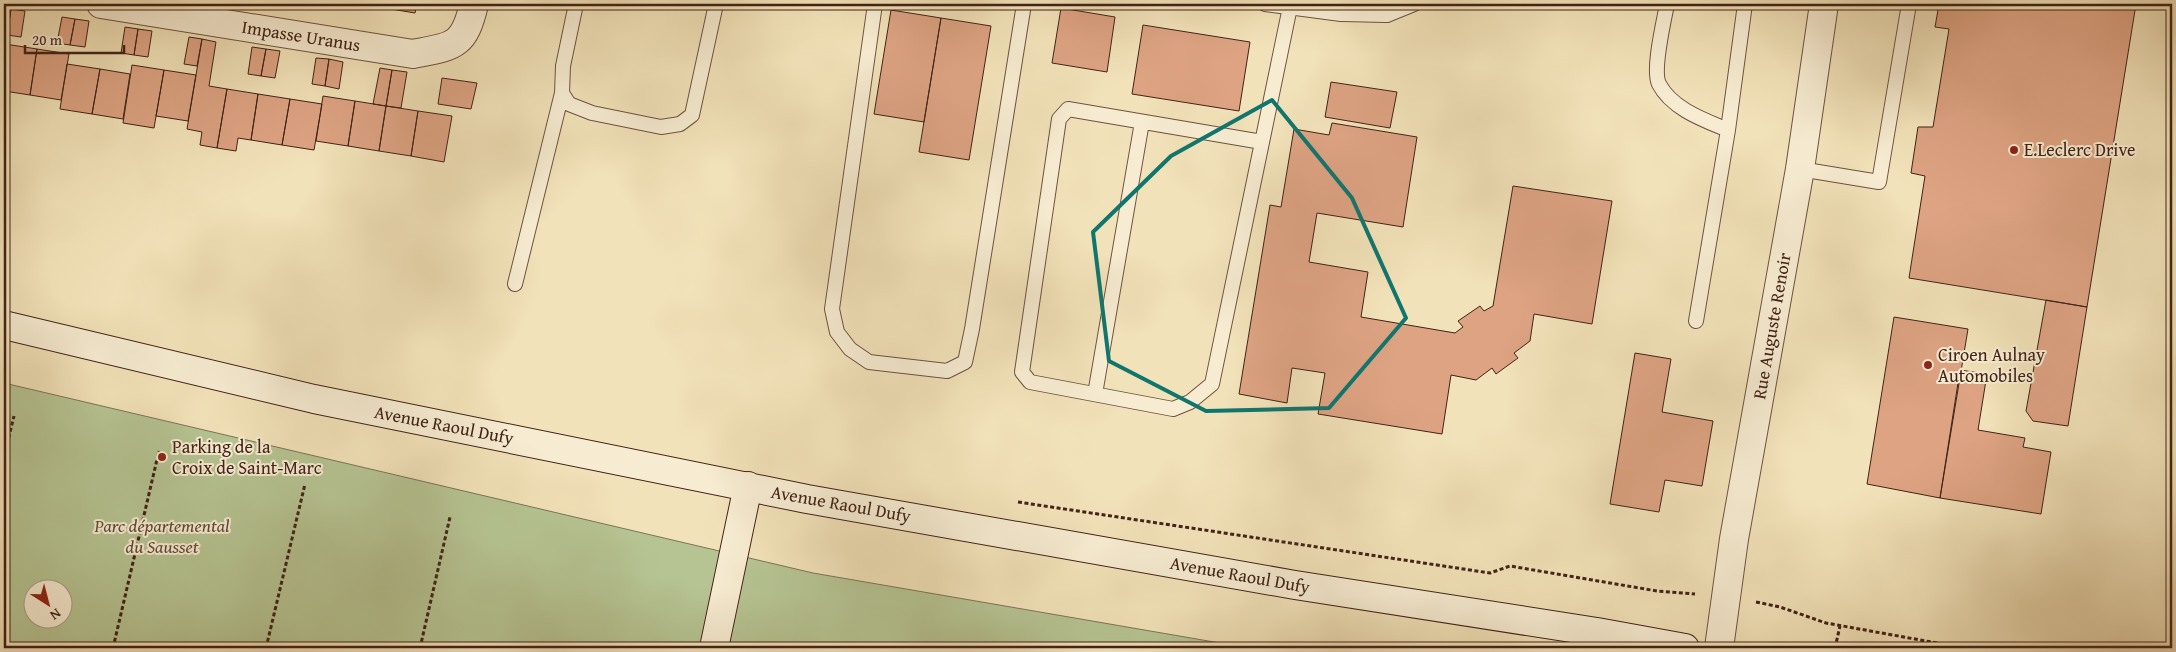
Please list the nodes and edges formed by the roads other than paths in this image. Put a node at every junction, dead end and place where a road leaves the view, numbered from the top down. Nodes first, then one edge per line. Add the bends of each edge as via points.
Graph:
1 (101, 4) edge
2 (474, 4) edge
3 (576, 4) edge
4 (716, 4) edge
5 (876, 4) edge
6 (1024, 4) edge
7 (1266, 4) edge
8 (1414, 4) edge
9 (1667, 4) edge
10 (1745, 4) edge
11 (1824, 4) edge
12 (1909, 4) edge
13 (1290, 7) junction
14 (562, 93) junction
15 (1142, 122) junction
16 (1728, 130) junction
17 (1262, 142) junction
18 (1800, 169) junction
19 (515, 284) dead end
20 (1696, 321) dead end
21 (4, 325) edge
22 (1095, 394) junction
23 (748, 486) junction
24 (714, 648) edge
25 (1685, 648) edge
26 (1719, 648) edge

1 - 2 main road, Impasse Uranus via 413,54 445,48 460,39 469,28
3 - 14 lane via 563,66
4 - 14 lane via 692,115 680,124 662,127 592,113 570,104
5 - 6 lane via 832,309 837,332 850,349 869,362 947,371 965,362 972,329
7 - 13 lane
8 - 13 lane via 1387,15 1341,14
9 - 16 lane via 1657,66 1658,83 1673,101
10 - 16 lane
11 - 18 main road, Rue Auguste Renoir
12 - 18 lane via 1879,182
13 - 17 lane
14 - 19 lane
15 - 17 lane
15 - 22 lane
15 - 22 lane via 1068,109 1059,119 1022,372 1030,382
16 - 20 lane
17 - 22 lane via 1212,384 1190,402 1173,409
18 - 26 main road, Rue Auguste Renoir via 1734,539
21 - 23 main road, Avenue Raoul Dufy via 314,399
23 - 24 main road
23 - 25 main road, Avenue Raoul Dufy via 1295,585

